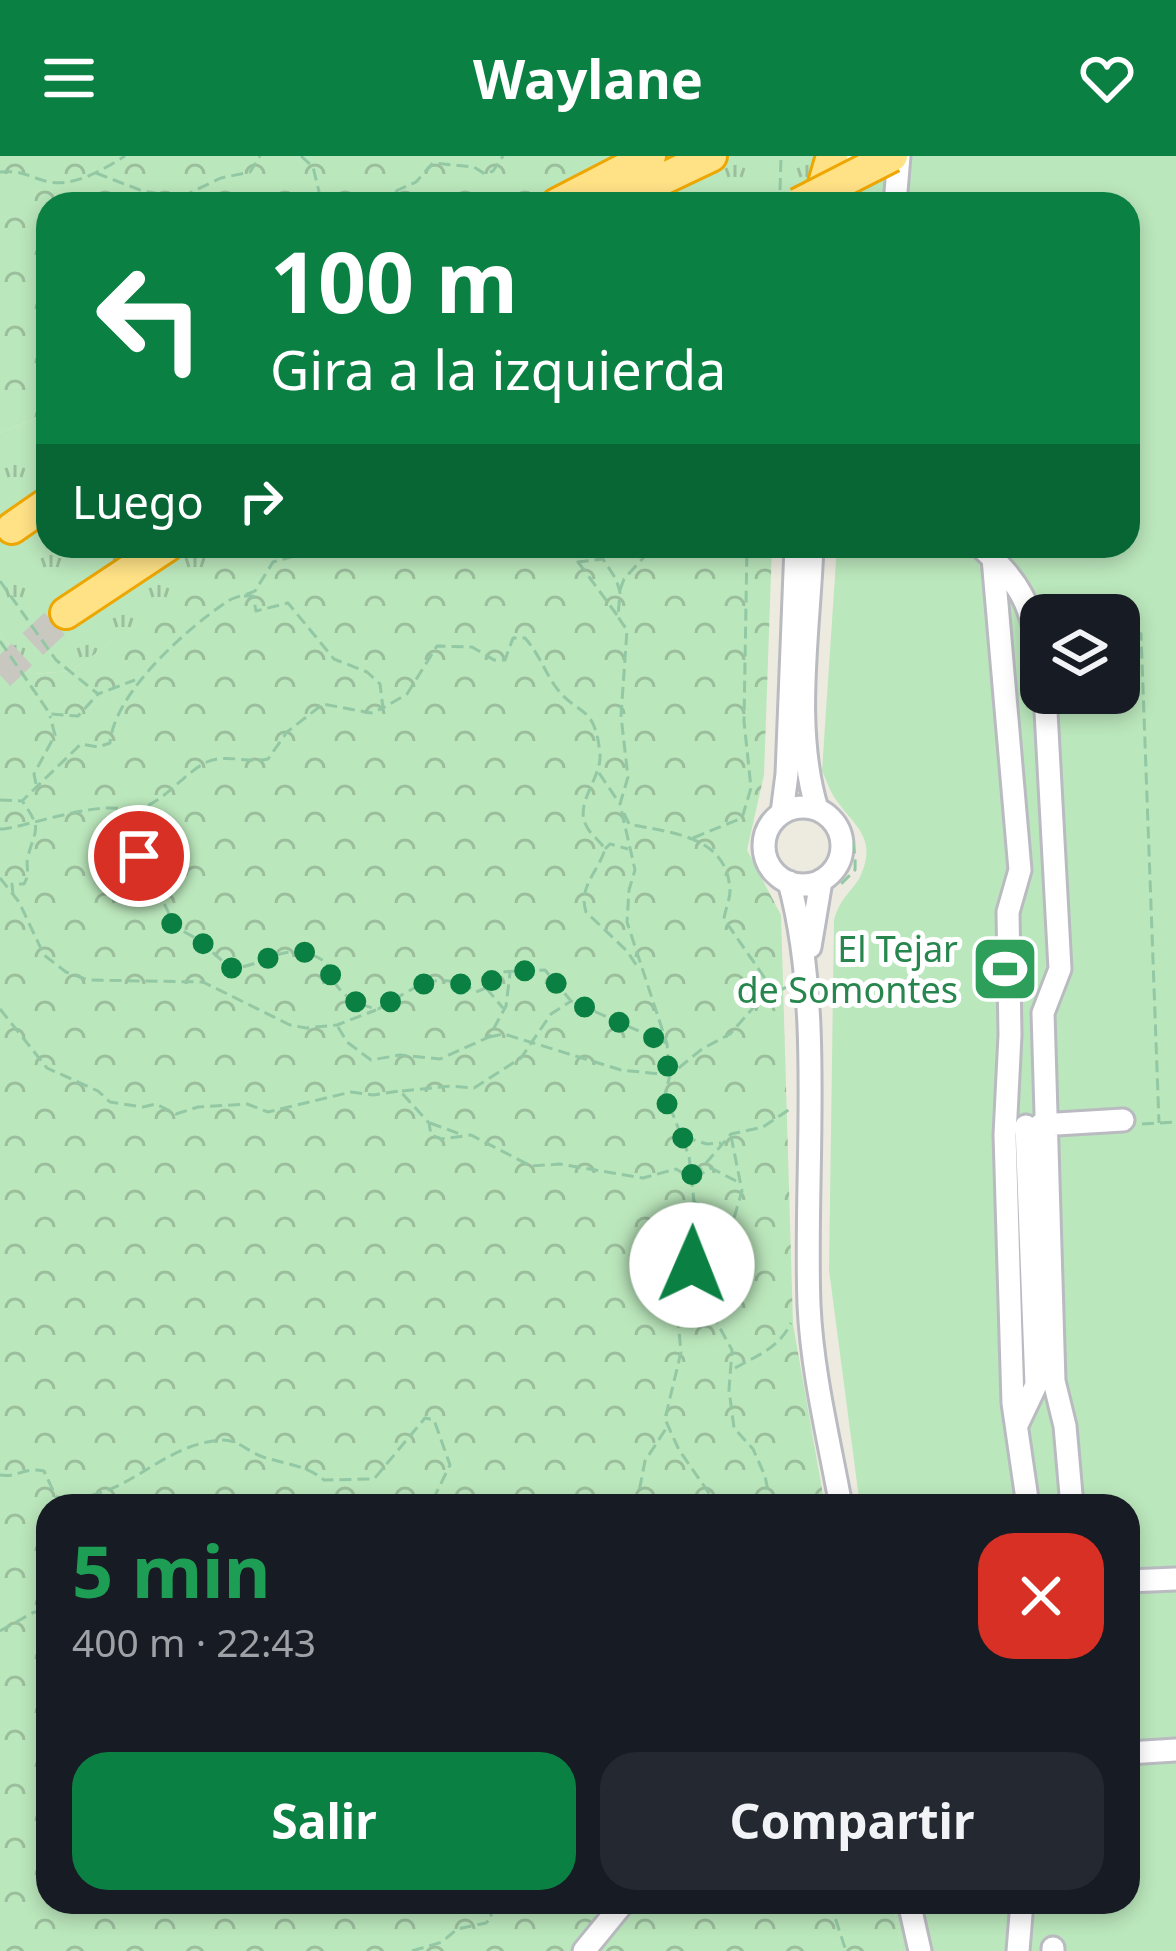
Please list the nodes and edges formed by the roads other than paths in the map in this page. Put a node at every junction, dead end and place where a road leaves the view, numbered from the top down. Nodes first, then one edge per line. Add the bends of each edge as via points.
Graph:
1 (650, 156) edge
2 (832, 156) edge
3 (848, 156) edge
4 (709, 157) edge
5 (901, 158) edge
6 (580, 192) edge
7 (635, 192) edge
8 (822, 192) edge
9 (825, 192) edge
10 (843, 192) edge
11 (897, 192) edge
12 (36, 513) edge
13 (36, 521) edge
14 (149, 558) edge
15 (164, 558) edge
16 (796, 558) edge
17 (812, 558) edge
18 (988, 558) edge
19 (994, 558) edge
20 (101, 589) junction
21 (1021, 594) edge
22 (66, 613) tunnel mouth
23 (1046, 714) edge
24 (822, 805) junction
25 (782, 813) junction
26 (789, 882) junction
27 (825, 889) junction
28 (806, 989) junction
29 (1123, 1120) dead end
30 (1027, 1126) junction
31 (1045, 1383) junction
32 (1017, 1425) junction
33 (839, 1494) edge
34 (1026, 1494) edge
35 (1071, 1494) edge
36 (1176, 1579) edge
37 (1140, 1580) edge
38 (1176, 1750) edge
39 (1140, 1752) edge
40 (614, 1914) edge
41 (912, 1914) edge
42 (1021, 1914) edge
43 (584, 1951) edge
44 (920, 1951) edge
45 (1018, 1951) edge

1 - 6 highway
2 - 8 highway
3 - 10 street
4 - 7 highway
5 - 9 highway, bridge
5 - 11 street
12 - 13 highway via 15,531
14 - 20 highway
15 - 20 highway
16 - 25 street
17 - 24 street via 807,775
18 - 30 street via 1020,870 1008,912 1010,1036
19 - 21 street
20 - 22 highway
23 - 30 street via 1060,969 1043,1013
24 - 25 street
24 - 27 street via 843,844
25 - 26 street via 764,850
26 - 27 street
26 - 28 street
27 - 28 street
28 - 33 street via 809,1308
29 - 30 street
30 - 31 street
30 - 32 street
31 - 32 street
31 - 35 street via 1064,1426
32 - 34 street
36 - 37 street
38 - 39 street
40 - 43 street
41 - 44 street
42 - 45 street

